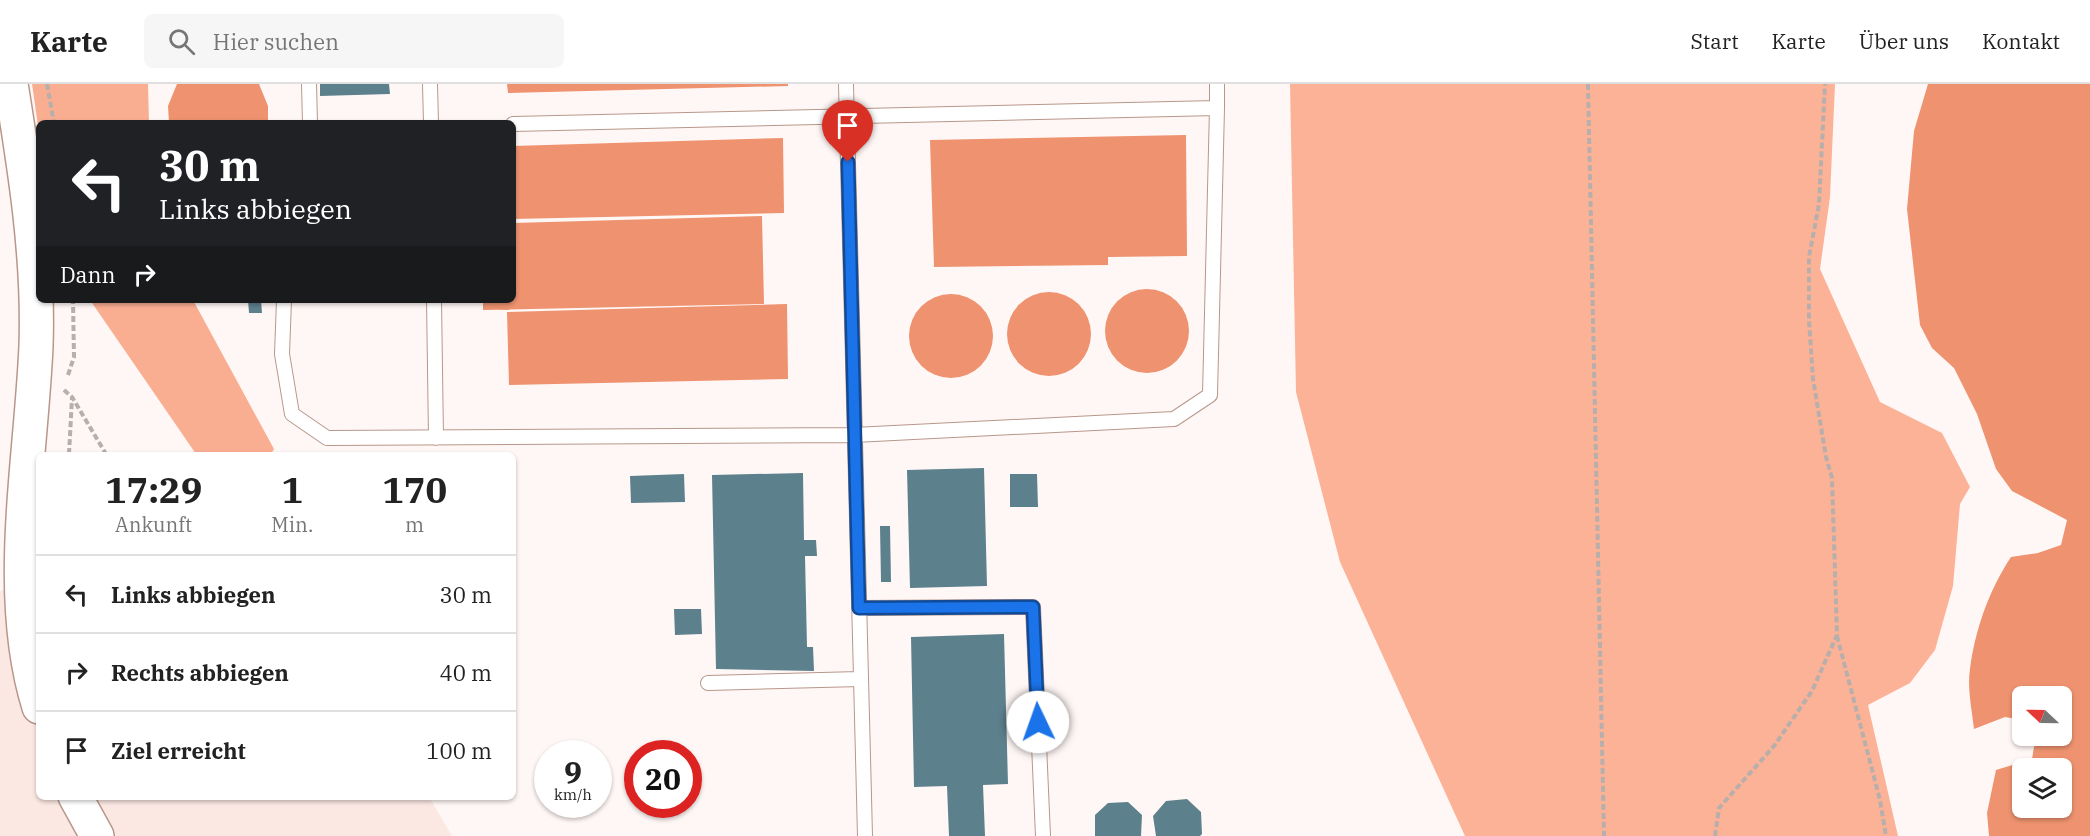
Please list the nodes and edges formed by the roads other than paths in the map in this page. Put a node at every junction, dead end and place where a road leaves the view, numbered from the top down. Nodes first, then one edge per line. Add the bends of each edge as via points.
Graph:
1 (11, 84) edge
2 (309, 84) edge
3 (430, 84) edge
4 (846, 84) edge
5 (1216, 84) edge
6 (1217, 108) junction
7 (847, 116) junction
8 (310, 120) edge
9 (431, 120) edge
10 (516, 124) edge
11 (36, 281) edge
12 (36, 281) edge
13 (36, 303) edge
14 (36, 303) edge
15 (284, 303) edge
16 (434, 303) edge
17 (854, 435) junction
18 (436, 438) junction
19 (859, 608) junction
20 (860, 679) junction
21 (708, 683) dead end
22 (36, 697) edge
23 (77, 800) edge
24 (97, 836) edge
25 (865, 836) edge
26 (1043, 836) edge

1 - 11 street via 32,216
2 - 8 lane
3 - 9 lane
4 - 7 lane
5 - 6 lane
6 - 7 lane
6 - 17 lane via 1210,394 1174,419
7 - 10 lane
7 - 17 lane
12 - 13 street
14 - 22 street via 23,602 29,675
15 - 18 lane via 282,354 292,414 327,438
16 - 18 lane
17 - 18 lane
17 - 19 lane
19 - 20 lane
19 - 26 lane via 1033,607
20 - 21 lane
20 - 25 lane
23 - 24 street

